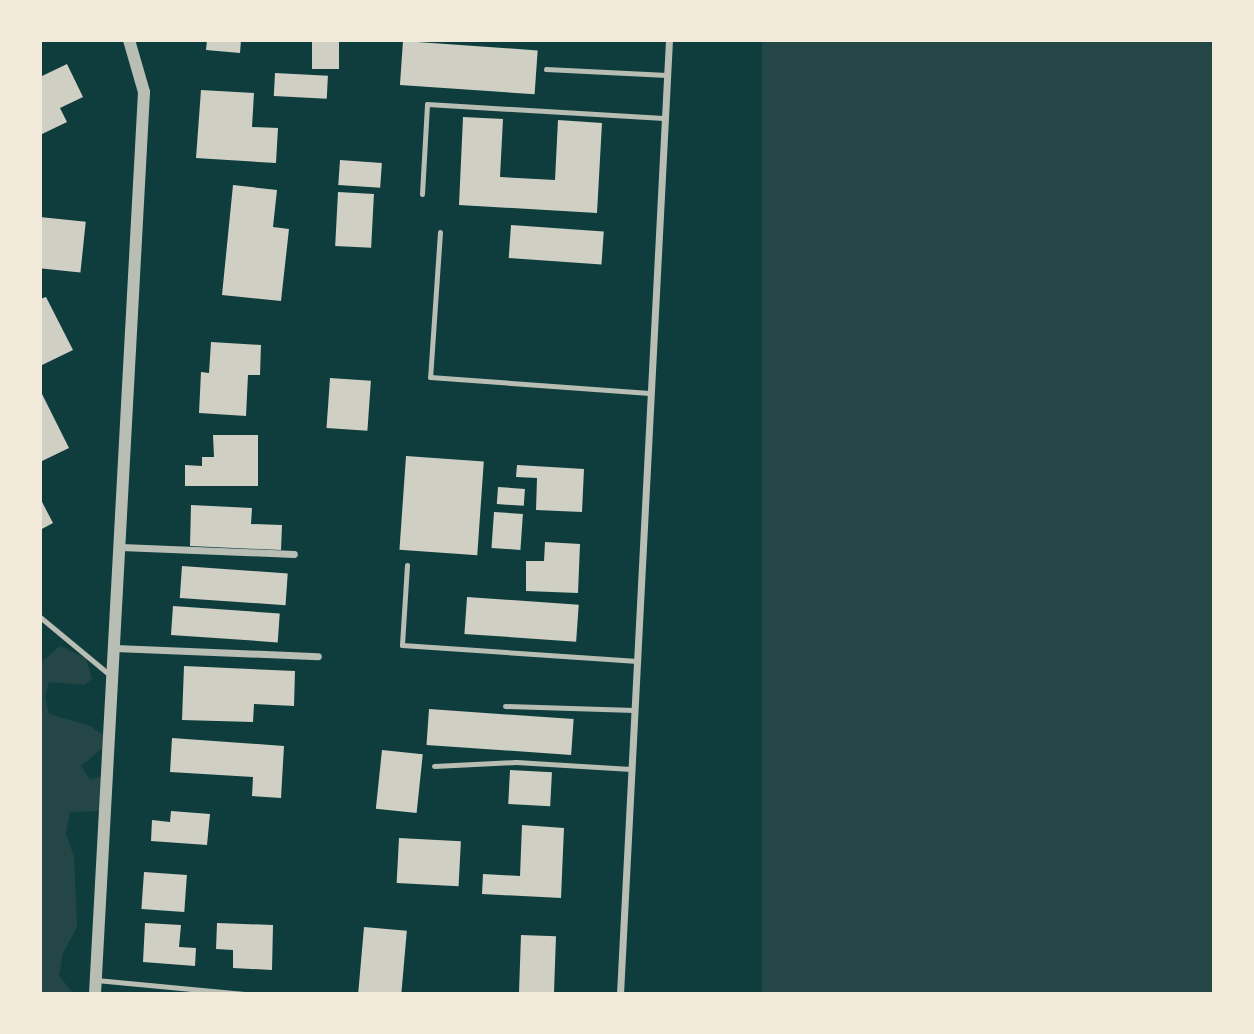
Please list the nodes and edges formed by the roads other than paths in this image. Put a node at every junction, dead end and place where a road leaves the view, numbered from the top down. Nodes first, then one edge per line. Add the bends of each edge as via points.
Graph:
1 (129, 40) edge
2 (669, 40) edge
3 (546, 69) dead end
4 (667, 75) junction
5 (664, 118) junction
6 (422, 194) dead end
7 (440, 232) dead end
8 (649, 393) junction
9 (121, 547) junction
10 (295, 554) dead end
11 (407, 565) dead end
12 (40, 617) edge
13 (115, 648) junction
14 (318, 656) dead end
15 (637, 662) junction
16 (113, 678) junction
17 (505, 706) dead end
18 (634, 710) junction
19 (434, 766) dead end
20 (631, 769) junction
21 (96, 980) junction
22 (95, 994) edge
23 (244, 994) edge
24 (620, 994) edge

1 - 9 street via 144,92
2 - 4 street
3 - 4 lane
4 - 5 street
5 - 6 lane via 427,104
5 - 8 street
7 - 8 lane via 430,377
8 - 15 street
9 - 10 street
9 - 13 street
11 - 15 lane via 402,645
12 - 16 lane
13 - 14 street
13 - 16 street
15 - 18 street
16 - 21 street
17 - 18 lane
18 - 20 street
19 - 20 lane via 516,762
20 - 24 street
21 - 22 street
21 - 23 lane

